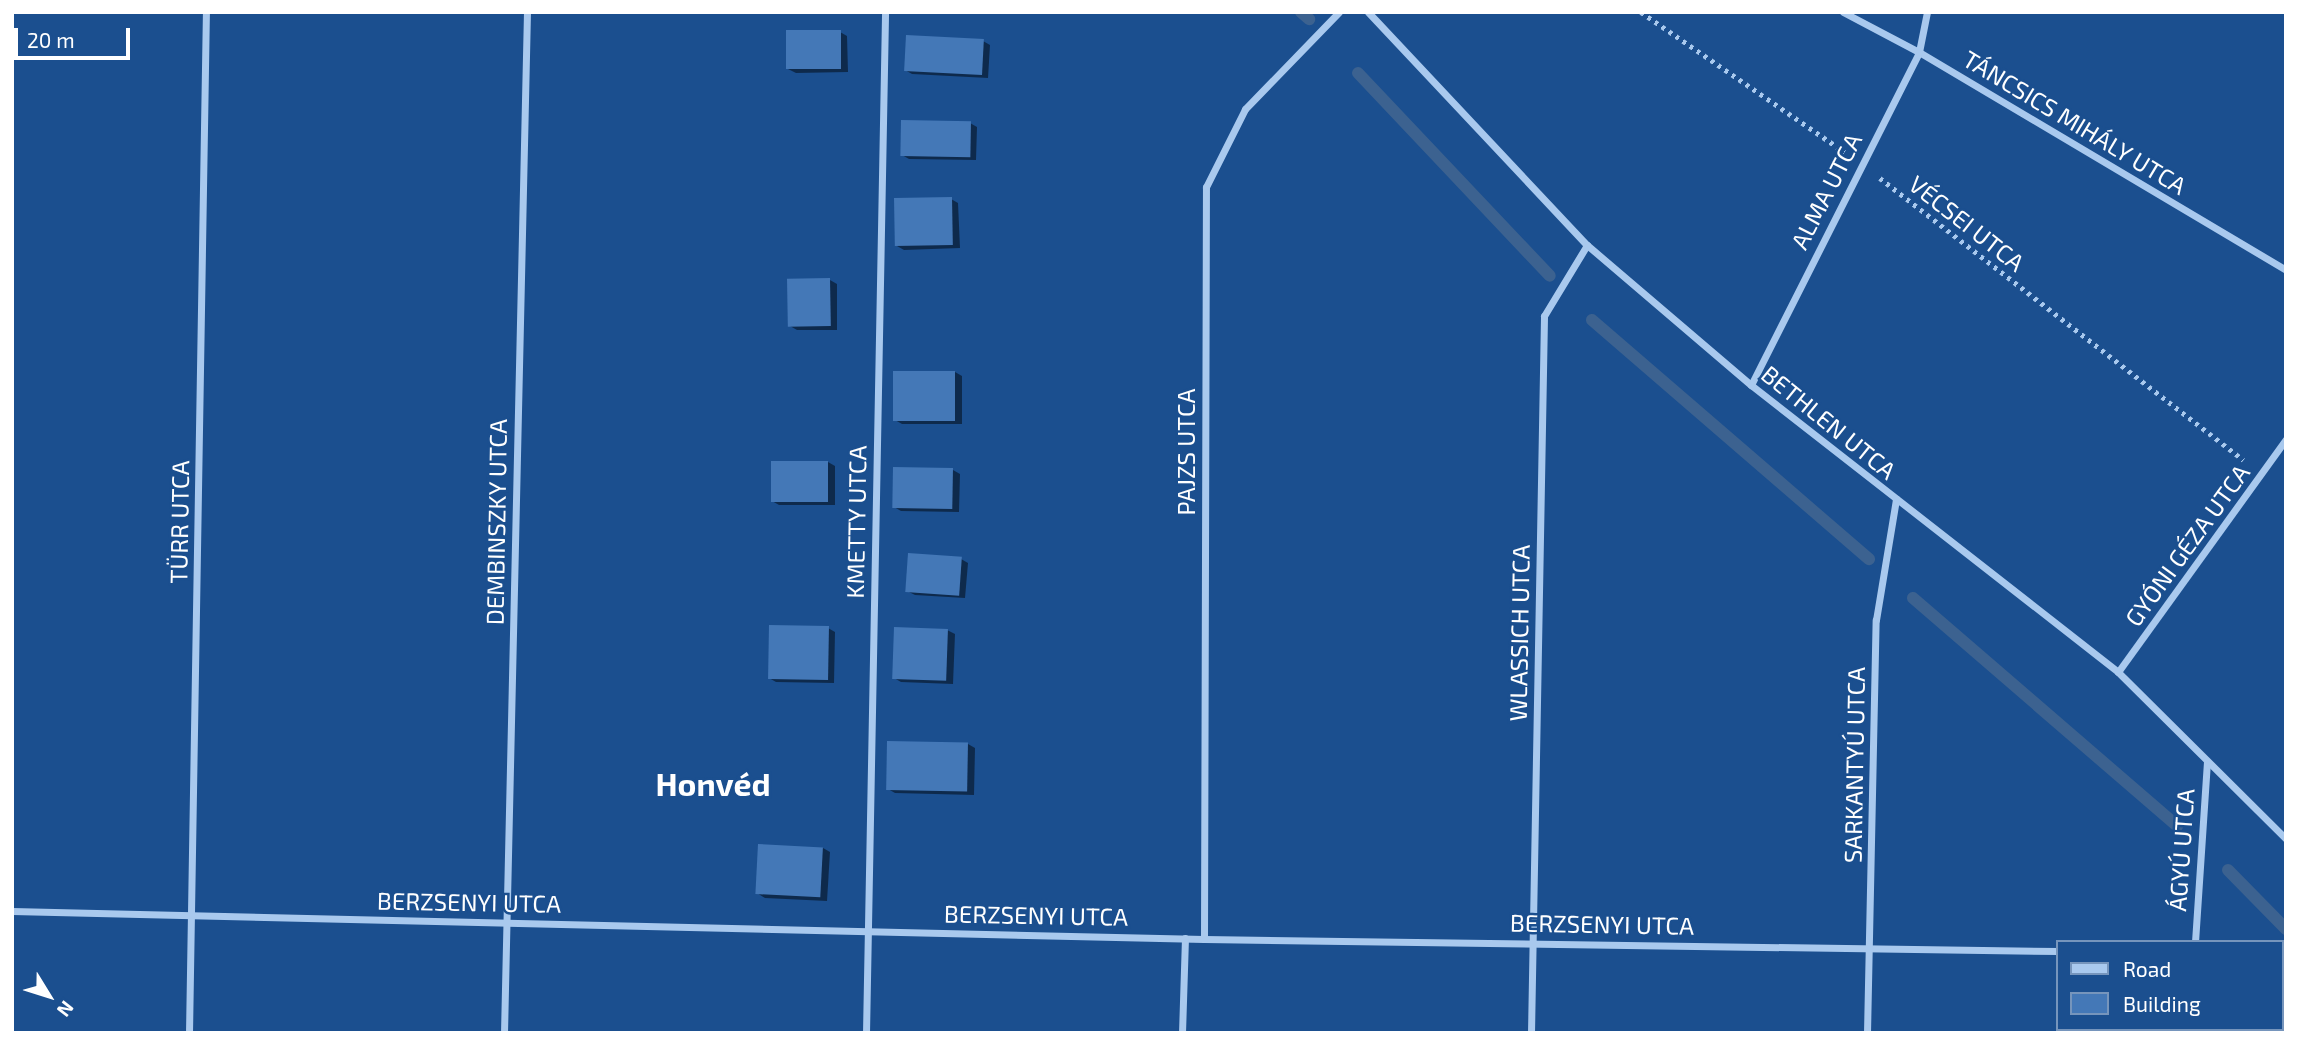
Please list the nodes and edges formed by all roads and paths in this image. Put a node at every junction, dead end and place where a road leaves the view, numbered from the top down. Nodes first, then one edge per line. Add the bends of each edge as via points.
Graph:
1 (206, 12) edge
2 (527, 12) edge
3 (885, 12) edge
4 (1339, 12) edge
5 (1368, 12) edge
6 (1641, 12) edge
7 (1843, 12) edge
8 (1927, 12) edge
9 (1919, 52) junction
10 (1861, 163) junction
11 (1587, 245) junction
12 (2286, 270) edge
13 (1751, 385) junction
14 (2286, 439) edge
15 (2263, 474) junction
16 (1896, 499) junction
17 (2118, 672) junction
18 (2207, 761) junction
19 (2286, 839) edge
20 (12, 911) edge
21 (191, 915) junction
22 (505, 922) junction
23 (868, 930) junction
24 (1185, 938) junction
25 (1204, 939) junction
26 (2194, 940) edge
27 (1533, 942) junction
28 (1869, 947) junction
29 (2056, 951) edge
30 (189, 1033) edge
31 (503, 1033) edge
32 (866, 1033) edge
33 (1182, 1033) edge
34 (1531, 1033) edge
35 (1867, 1033) edge

1 - 21 street, TÜRR UTCA
2 - 22 street, DEMBINSZKY UTCA
3 - 23 street, KMETTY UTCA
4 - 25 street, PAJZS UTCA via 1245,109 1206,187
5 - 11 street, BETHLEN UTCA
6 - 10 path, VÉCSEI UTCA
7 - 9 street, TÁNCSICS MIHÁLY UTCA
8 - 9 street, ALMA UTCA
9 - 10 street, ALMA UTCA
9 - 12 street, TÁNCSICS MIHÁLY UTCA
10 - 13 street, ALMA UTCA
10 - 15 path, VÉCSEI UTCA
11 - 13 street, BETHLEN UTCA
11 - 27 street, WLASSICH UTCA via 1544,316
13 - 16 street, BETHLEN UTCA
14 - 15 street, GYÓNI GÉZA UTCA
15 - 17 street, GYÓNI GÉZA UTCA
16 - 17 street, BETHLEN UTCA
16 - 28 street, SARKANTYÚ UTCA via 1876,620
17 - 18 street, BETHLEN UTCA
18 - 19 street, BETHLEN UTCA
18 - 26 street, ÁGYÚ UTCA
20 - 21 street, BERZSENYI UTCA
21 - 22 street, BERZSENYI UTCA
21 - 30 street, TÜRR UTCA
22 - 23 street, BERZSENYI UTCA
22 - 31 street, DEMBINSZKY UTCA
23 - 24 street, BERZSENYI UTCA
23 - 32 street, KMETTY UTCA
24 - 25 street, BERZSENYI UTCA
24 - 33 street
25 - 27 street, BERZSENYI UTCA
27 - 28 street, BERZSENYI UTCA
27 - 34 street, WLASSICH UTCA
28 - 29 street, BERZSENYI UTCA
28 - 35 street, SARKANTYÚ UTCA

